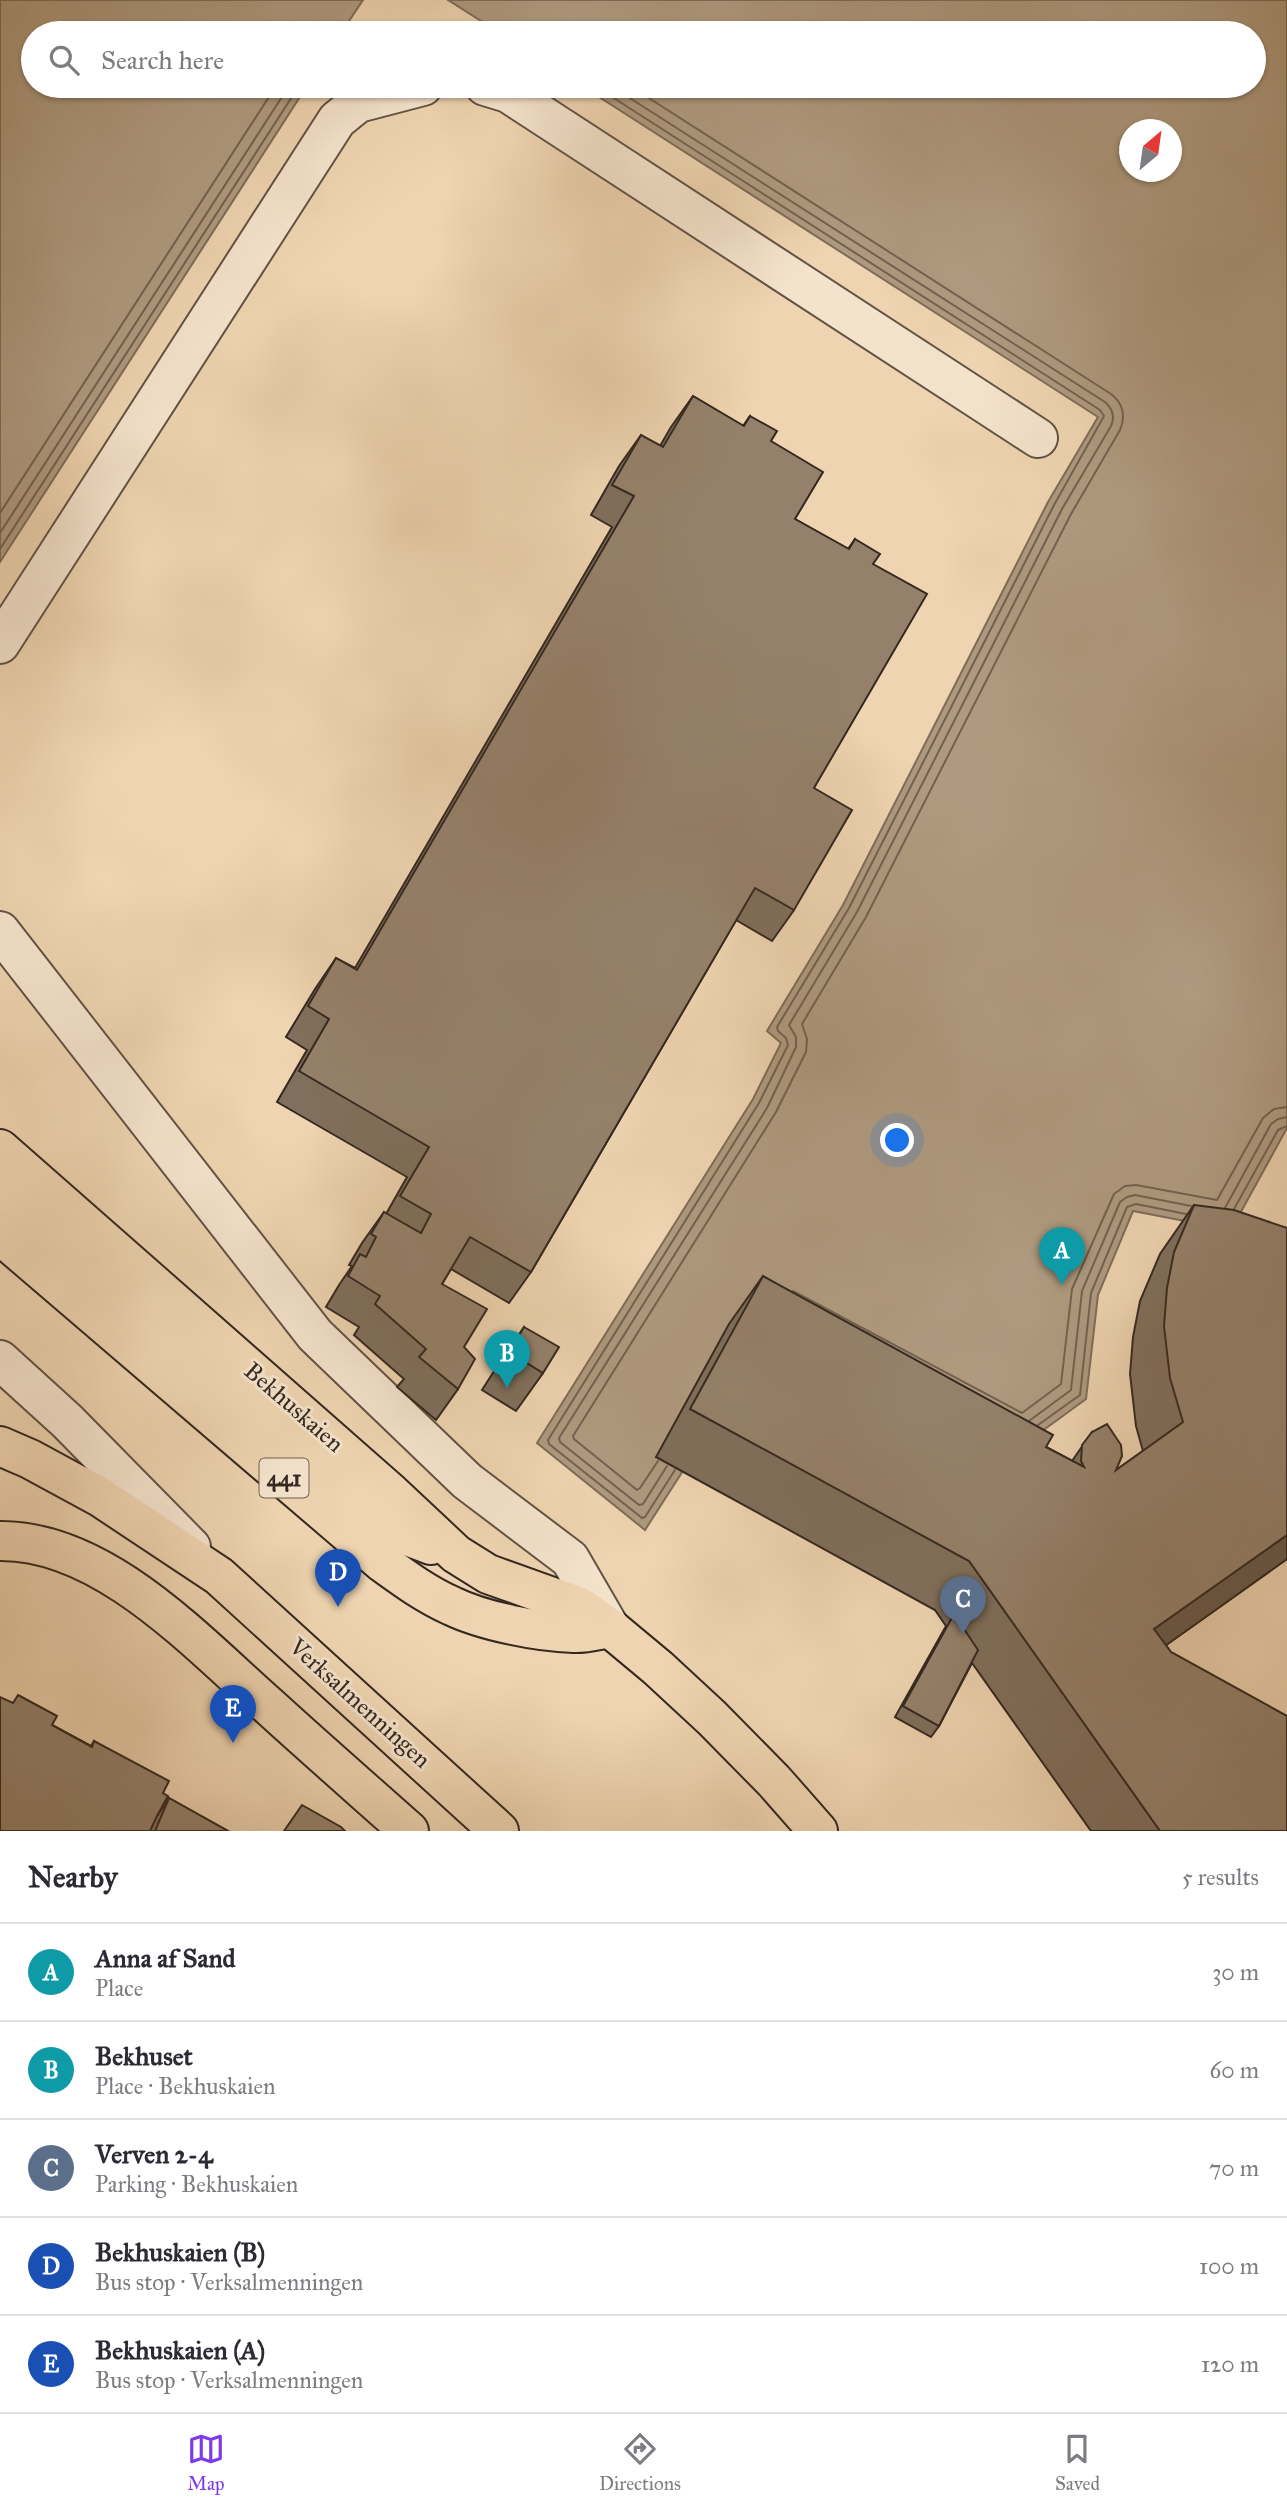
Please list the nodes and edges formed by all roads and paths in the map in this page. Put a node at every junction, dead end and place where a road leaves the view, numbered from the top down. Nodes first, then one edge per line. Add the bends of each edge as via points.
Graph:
1 (377, 98) edge
2 (516, 98) edge
3 (1038, 438) dead end
4 (0, 644) edge
5 (0, 931) edge
6 (0, 1149) edge
7 (0, 1191) edge
8 (0, 1235) edge
9 (0, 1360) edge
10 (0, 1446) edge
11 (0, 1541) edge
12 (456, 1554) junction
13 (219, 1576) junction
14 (610, 1628) junction
15 (409, 1831) edge
16 (499, 1831) edge
17 (818, 1831) edge

1 - 4 lane via 358,103 337,120
2 - 3 lane
5 - 14 lane, Bekhuskaien via 315,1335 467,1481 570,1559
6 - 12 main road, Bekhuskaien / 441
7 - 12 main road via 394,1531
8 - 14 main road, 441 via 383,1563 422,1591 481,1618 575,1633
9 - 13 lane, Verksalmenningen via 67,1421
10 - 13 main road, Verksalmenningen via 100,1497
11 - 15 main road via 54,1548 136,1592
12 - 14 main road, Bekhuskaien / 441 via 488,1574 580,1606
13 - 16 main road, Verksalmenningen
14 - 17 main road, Bekhuskaien / 441 via 712,1718

